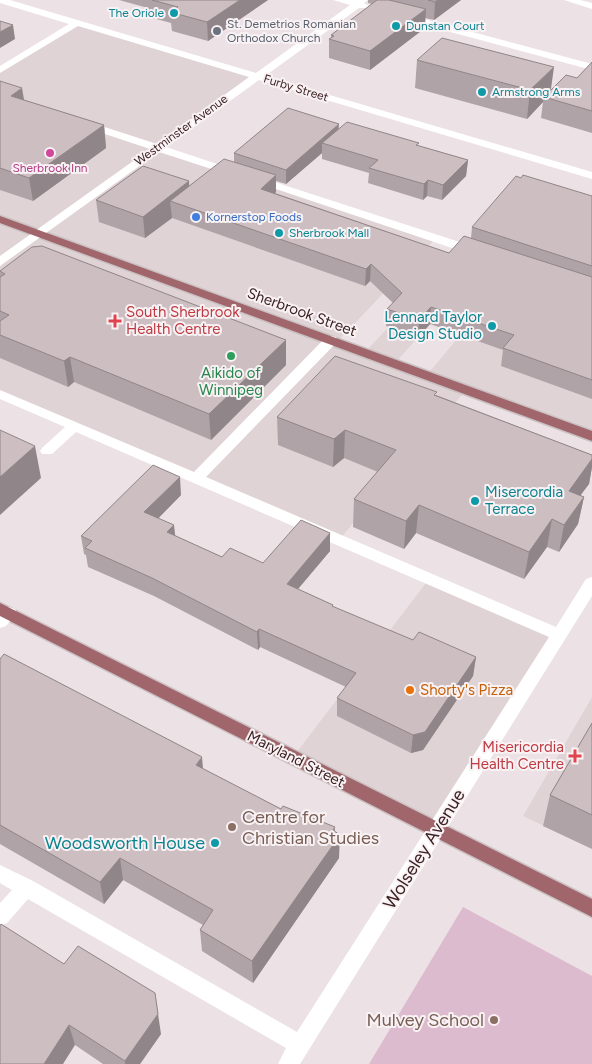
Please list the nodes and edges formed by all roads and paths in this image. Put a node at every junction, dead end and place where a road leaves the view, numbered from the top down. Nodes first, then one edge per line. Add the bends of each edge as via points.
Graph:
1 (0, 0) edge
2 (338, 0) edge
3 (569, 0) edge
4 (360, 2) edge
5 (592, 6) edge
6 (376, 10) edge
7 (394, 15) edge
8 (77, 23) junction
9 (592, 66) edge
10 (0, 70) edge
11 (256, 76) junction
12 (72, 119) edge
13 (158, 147) junction
14 (592, 176) edge
15 (0, 218) edge
16 (39, 233) junction
17 (484, 255) edge
18 (0, 262) edge
19 (331, 340) junction
20 (0, 394) edge
21 (75, 426) junction
22 (592, 436) edge
23 (47, 451) dead end
24 (196, 478) junction
25 (592, 583) edge
26 (3, 615) edge
27 (559, 635) junction
28 (436, 830) junction
29 (0, 872) edge
30 (26, 887) junction
31 (592, 908) edge
32 (0, 917) edge
33 (300, 1045) junction
34 (288, 1064) edge

1 - 8 street, Furby Street
2 - 4 street
3 - 5 street
4 - 6 street
4 - 11 street, Westminster Avenue
7 - 9 street
8 - 10 street
8 - 11 street, Furby Street
11 - 13 street, Westminster Avenue
11 - 14 street, Furby Street
12 - 13 street
13 - 16 street, Westminster Avenue
13 - 17 street
15 - 16 main road, Sherbrook Street
16 - 18 street, Westminster Avenue
16 - 19 main road, Sherbrook Street
19 - 22 main road, Sherbrook Street
19 - 24 street
20 - 21 street
21 - 23 street
21 - 24 street
24 - 27 street
25 - 27 street, Wolseley Avenue
26 - 28 main road, Maryland Street
27 - 28 street, Wolseley Avenue
28 - 31 main road, Maryland Street
28 - 33 street, Wolseley Avenue
29 - 30 street
30 - 32 street
30 - 33 street
33 - 34 street, Wolseley Avenue

